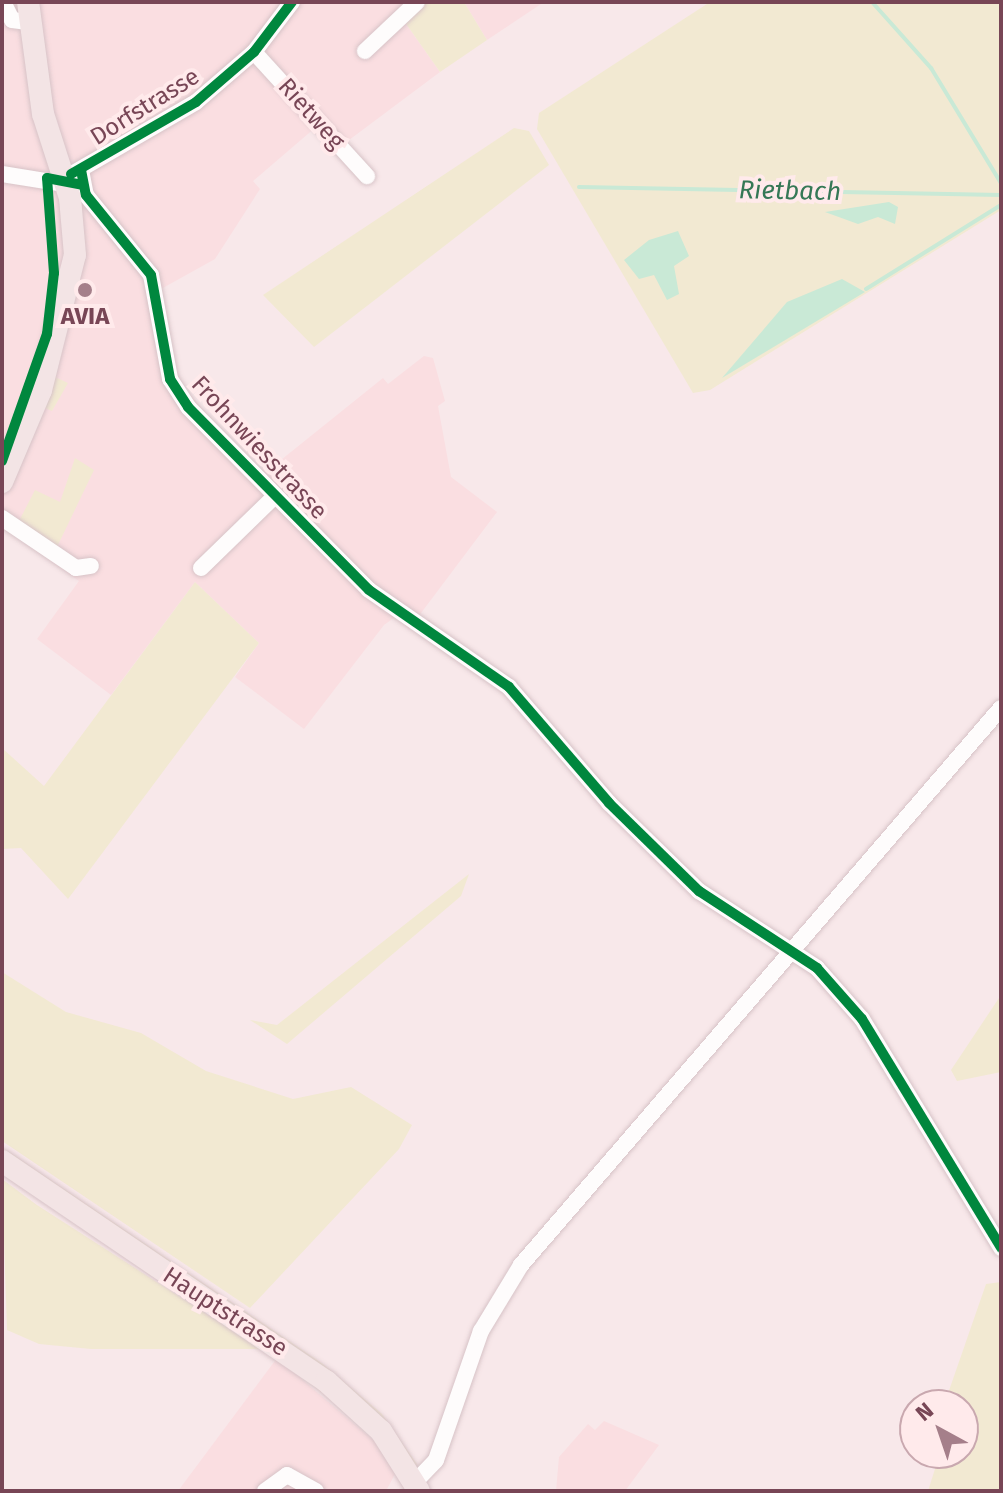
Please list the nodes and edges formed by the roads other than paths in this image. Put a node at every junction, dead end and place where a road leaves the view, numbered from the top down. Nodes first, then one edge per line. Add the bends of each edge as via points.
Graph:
1 (3, 2) edge
2 (417, 2) edge
3 (286, 4) edge
4 (28, 12) edge
5 (365, 51) dead end
6 (254, 52) junction
7 (2, 174) edge
8 (367, 176) dead end
9 (74, 178) junction
10 (2, 482) edge
11 (274, 497) junction
12 (2, 518) edge
13 (91, 566) dead end
14 (201, 568) dead end
15 (1001, 708) edge
16 (794, 950) junction
17 (2, 1161) edge
18 (1001, 1248) edge
19 (417, 1486) edge
20 (265, 1491) edge
21 (316, 1491) edge

1 - 4 street via 12,20
2 - 5 street
3 - 6 street, Dorfstrasse
4 - 9 main road
6 - 8 street, Rietweg
6 - 9 street, Dorfstrasse via 188,108
7 - 9 street
9 - 10 main road via 70,198 75,255 41,390
9 - 11 street, Frohnwiesstrasse via 151,275 174,388
11 - 14 street
11 - 16 street, Frohnwiesstrasse via 413,624 509,687 609,803 699,891
12 - 13 street via 76,568
15 - 16 street
16 - 18 street, Frohnwiesstrasse via 862,1019
16 - 19 street via 508,1282 481,1331 436,1460
17 - 19 main road, Hauptstrasse via 326,1381 381,1431
20 - 21 street via 287,1475

